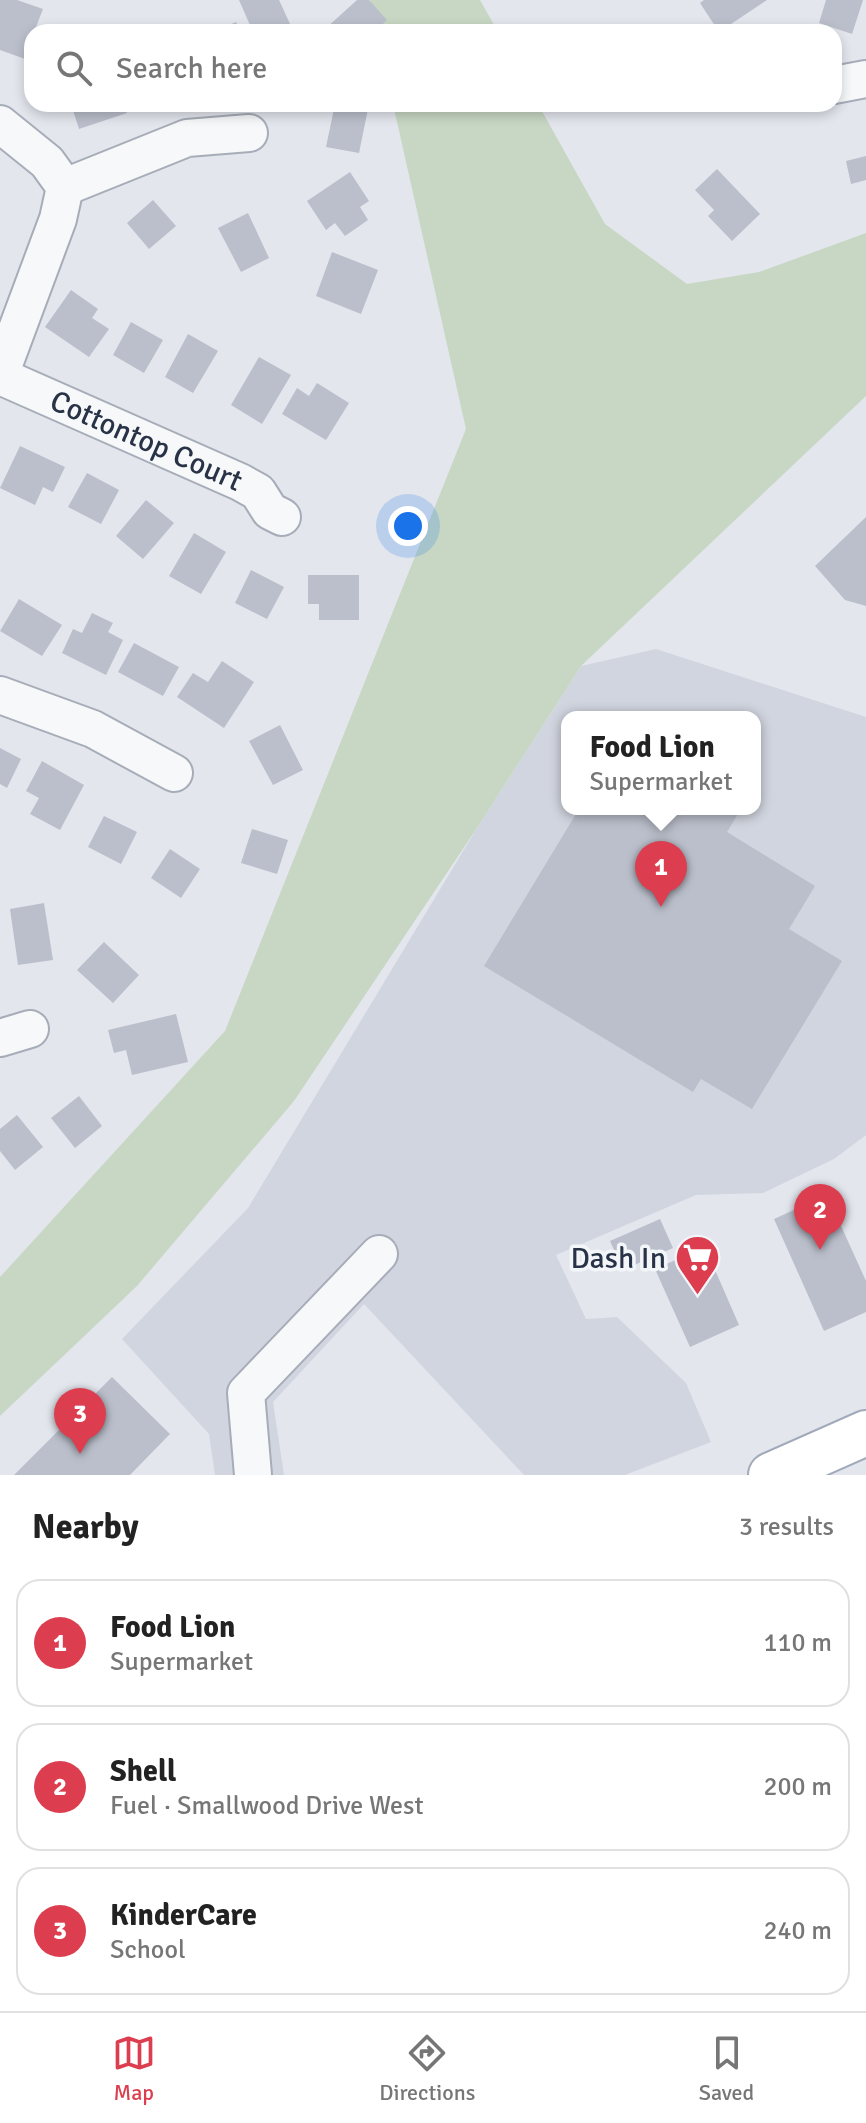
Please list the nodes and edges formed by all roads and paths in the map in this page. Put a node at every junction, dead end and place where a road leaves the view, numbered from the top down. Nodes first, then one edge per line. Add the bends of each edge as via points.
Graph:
1 (866, 79) edge
2 (842, 84) edge
3 (0, 124) edge
4 (249, 133) dead end
5 (65, 187) junction
6 (0, 376) edge
7 (282, 517) dead end
8 (0, 695) edge
9 (174, 773) dead end
10 (379, 1254) dead end
11 (866, 1433) edge
12 (250, 1472) edge
13 (771, 1475) edge

1 - 2 street
3 - 5 street via 47,162
4 - 5 street via 187,138
5 - 6 street
6 - 7 street, Cottontop Court via 240,482
8 - 9 street via 93,729
10 - 12 street via 246,1393
11 - 13 main road

